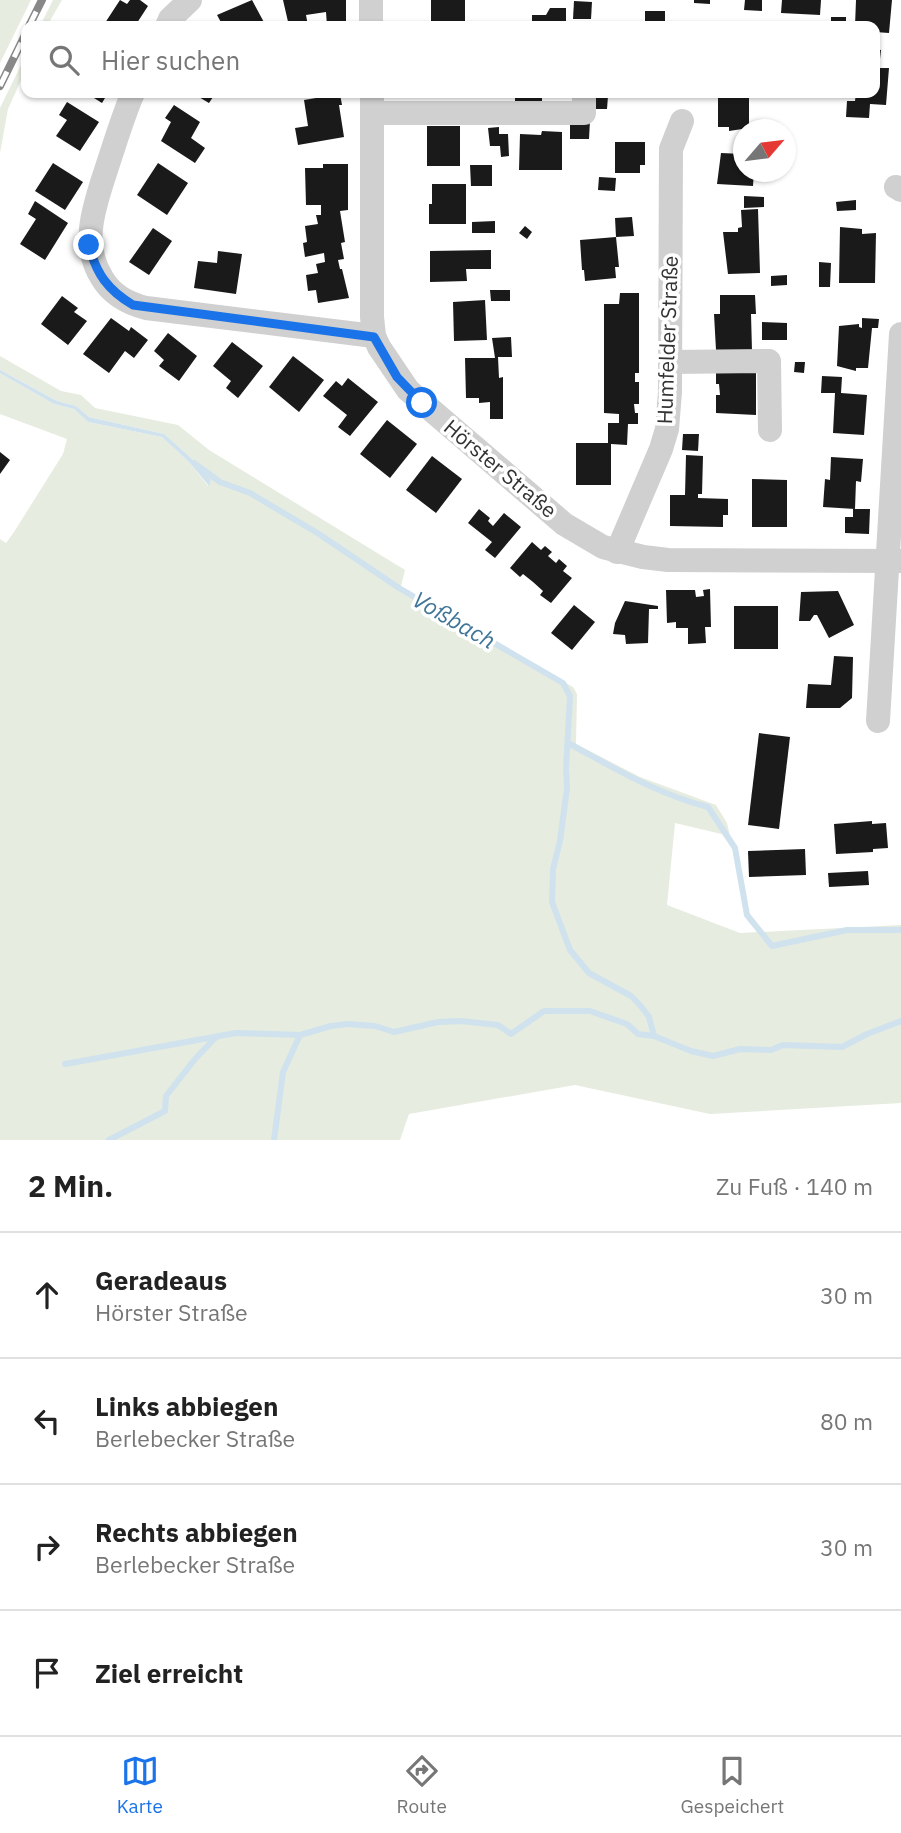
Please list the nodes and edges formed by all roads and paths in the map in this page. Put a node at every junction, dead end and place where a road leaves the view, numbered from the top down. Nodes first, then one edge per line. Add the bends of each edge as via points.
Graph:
1 (190, 0) edge
2 (371, 0) edge
3 (169, 21) edge
4 (371, 21) edge
5 (131, 98) edge
6 (584, 98) edge
7 (372, 103) edge
8 (682, 121) dead end
9 (901, 334) edge
10 (374, 337) junction
11 (670, 362) junction
12 (769, 430) dead end
13 (617, 552) junction
14 (894, 561) edge
15 (878, 721) dead end

1 - 3 street
2 - 4 street
5 - 10 street via 90,231 94,266 116,295 146,308
6 - 7 street via 584,113
7 - 10 street, Hörster Straße
8 - 11 street, Humfelder Straße via 671,149
9 - 14 street
10 - 13 street, Hörster Straße via 397,377 422,403 565,524
11 - 12 street via 769,361
11 - 13 street, Humfelder Straße via 669,411 661,449
13 - 14 street, Hörster Straße via 668,560
14 - 15 street

